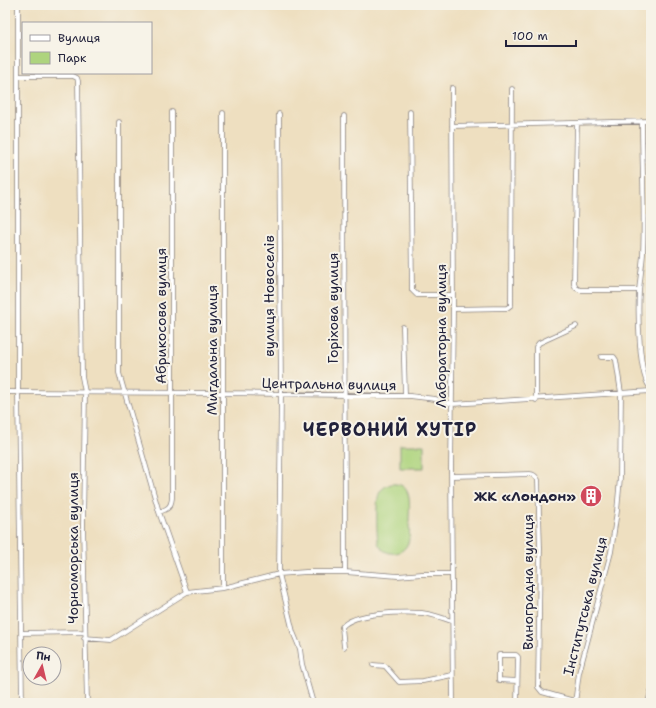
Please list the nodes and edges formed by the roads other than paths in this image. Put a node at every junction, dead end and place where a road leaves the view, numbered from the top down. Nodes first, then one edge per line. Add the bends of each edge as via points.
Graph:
1 (18, 5) edge
2 (18, 76) junction
3 (452, 88) dead end
4 (512, 89) dead end
5 (172, 112) dead end
6 (410, 112) dead end
7 (223, 113) dead end
8 (279, 114) dead end
9 (344, 116) dead end
10 (642, 121) junction
11 (651, 121) edge
12 (119, 122) dead end
13 (511, 124) junction
14 (577, 124) junction
15 (452, 126) junction
16 (639, 290) junction
17 (453, 295) junction
18 (453, 309) junction
19 (576, 326) dead end
20 (403, 327) dead end
21 (601, 357) dead end
22 (651, 390) edge
23 (5, 392) edge
24 (18, 392) junction
25 (85, 392) junction
26 (124, 392) junction
27 (172, 392) junction
28 (223, 393) junction
29 (621, 393) junction
30 (281, 394) junction
31 (344, 395) junction
32 (405, 396) junction
33 (536, 400) junction
34 (452, 404) junction
35 (451, 476) junction
36 (159, 512) junction
37 (345, 572) junction
38 (278, 574) junction
39 (451, 574) junction
40 (223, 588) junction
41 (187, 592) junction
42 (452, 621) junction
43 (84, 632) junction
44 (22, 634) junction
45 (84, 638) junction
46 (344, 647) dead end
47 (373, 665) dead end
48 (452, 675) junction
49 (517, 681) junction
50 (651, 691) edge
51 (574, 702) edge
52 (22, 703) edge
53 (87, 703) edge
54 (313, 703) edge
55 (453, 703) edge
56 (517, 703) edge
57 (648, 703) edge

1 - 2 street
2 - 24 street
2 - 25 street, Чорноморська вулиця via 73,76 78,81 82,377
3 - 15 street, Лабораторна вулиця
4 - 13 street
5 - 27 street, Абрикосова вулиця
6 - 17 street via 412,290 417,295
7 - 28 street, Мигдальна вулиця
8 - 30 street, вулиця Новоселів
9 - 31 street, Горіхова вулиця
10 - 11 street
10 - 14 street
10 - 16 street via 643,255
12 - 26 street via 119,373
13 - 14 street
13 - 15 street
13 - 18 street via 511,305 507,308
14 - 16 street via 574,284 580,290
15 - 17 street, Лабораторна вулиця
16 - 22 street via 642,368
17 - 18 street, Лабораторна вулиця
18 - 34 street, Лабораторна вулиця
19 - 33 street via 539,343 536,347
20 - 32 street
21 - 29 street, Інститутська вулиця via 616,360
22 - 29 street, Центральна вулиця
23 - 24 street, Центральна вулиця
24 - 25 street, Центральна вулиця
24 - 44 street
25 - 26 street, Центральна вулиця
25 - 43 street, Чорноморська вулиця
26 - 27 street, Центральна вулиця
26 - 36 street
27 - 28 street, Центральна вулиця
27 - 36 street, Абрикосова вулиця via 172,498 169,508
28 - 30 street, Центральна вулиця
28 - 40 street, Мигдальна вулиця
29 - 33 street, Центральна вулиця
29 - 51 street, Інститутська вулиця via 620,478 611,552 579,673
30 - 31 street, Центральна вулиця
30 - 38 street, вулиця Новоселів
31 - 32 street, Центральна вулиця
31 - 37 street, Горіхова вулиця
32 - 34 street, Центральна вулиця via 435,399
33 - 34 street, Центральна вулиця
34 - 35 street, Лабораторна вулиця
35 - 39 street, Лабораторна вулиця
35 - 51 street, Виноградна вулиця via 532,474 538,480 538,687 542,692
36 - 41 street
37 - 38 street
37 - 39 street via 398,576
38 - 40 street
38 - 54 street, вулиця Новоселів
39 - 42 street, Лабораторна вулиця
40 - 41 street
41 - 45 street via 111,640
42 - 46 street via 422,613 359,616 342,627
42 - 48 street, Лабораторна вулиця
43 - 44 street
43 - 45 street, Чорноморська вулиця
44 - 52 street
45 - 53 street, Чорноморська вулиця
47 - 48 street via 385,666 400,682 423,681
48 - 55 street, Лабораторна вулиця
49 - 49 street via 499,680 500,655 517,656
49 - 56 street
50 - 57 street

